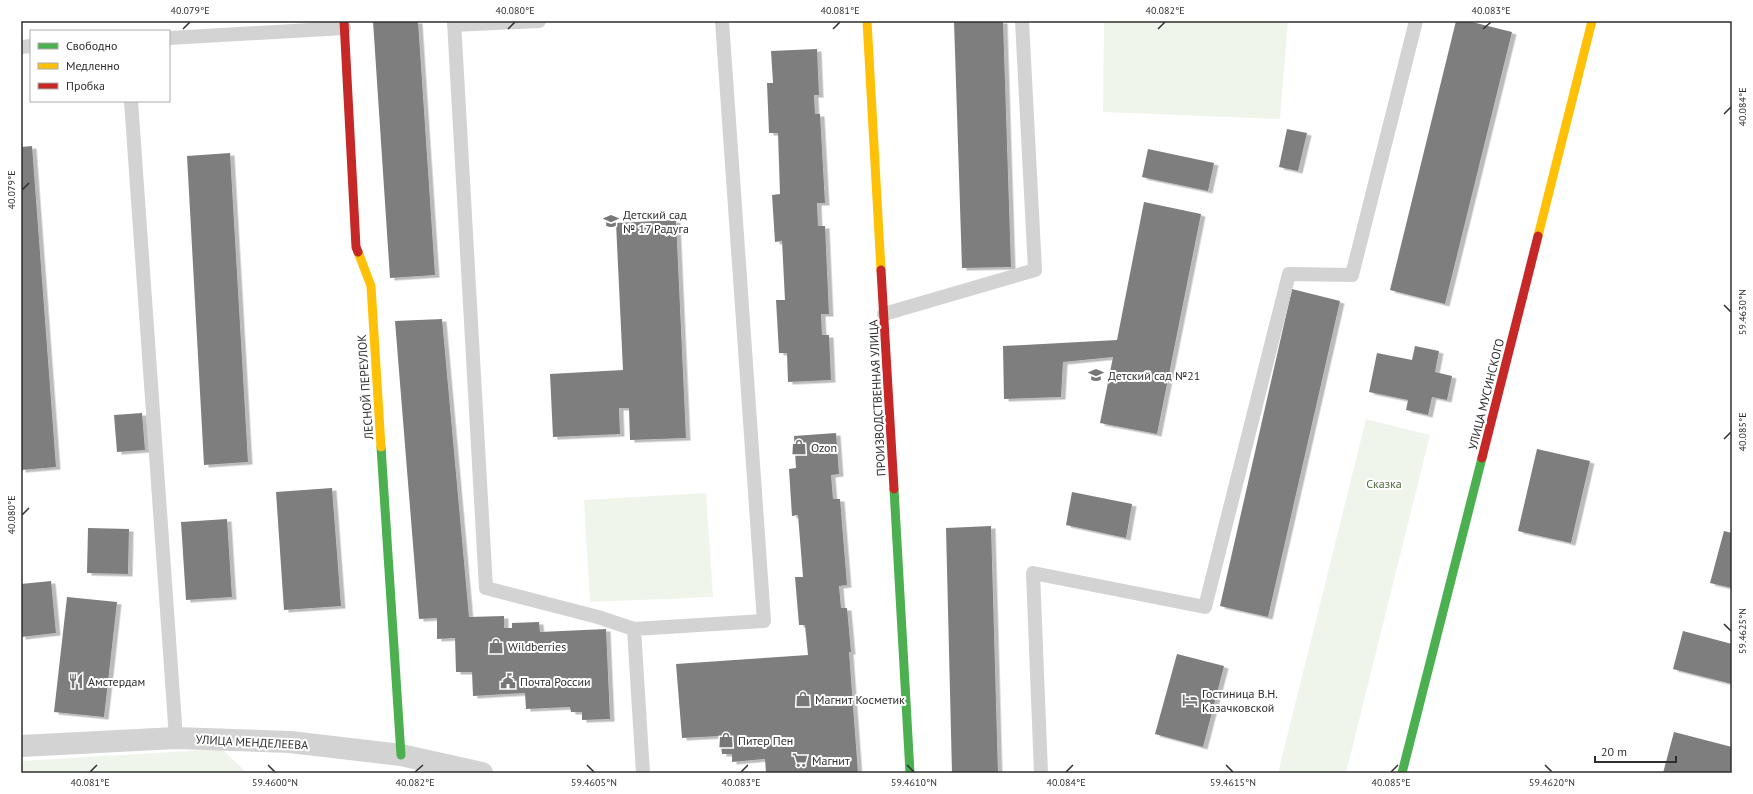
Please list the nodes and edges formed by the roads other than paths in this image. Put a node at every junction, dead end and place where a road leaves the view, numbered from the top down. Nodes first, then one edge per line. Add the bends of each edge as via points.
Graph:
1 (539, 21) edge
2 (722, 21) edge
3 (867, 21) edge
4 (1022, 21) edge
5 (1416, 21) edge
6 (1592, 21) edge
7 (454, 23) edge
8 (344, 24) edge
9 (170, 38) edge
10 (131, 102) edge
11 (884, 314) junction
12 (634, 629) junction
13 (176, 738) junction
14 (21, 746) edge
15 (401, 755) junction
16 (482, 773) edge
17 (643, 773) edge
18 (910, 773) edge
19 (1041, 773) edge
20 (1402, 773) edge

1 - 7 lane
2 - 12 lane via 764,621
3 - 11 street, ПРОИЗВОДСТВЕННАЯ УЛИЦА
4 - 11 lane via 1035,270
5 - 19 lane via 1352,275 1289,274 1205,607 1033,573
6 - 20 street, УЛИЦА МУСИНСКОГО
7 - 12 lane via 486,588
8 - 9 lane
8 - 15 street, ЛЕСНОЙ ПЕРЕУЛОК via 356,247 370,286
10 - 13 lane
11 - 18 street, ПРОИЗВОДСТВЕННАЯ УЛИЦА
12 - 17 lane
13 - 14 street, УЛИЦА МЕНДЕЛЕЕВА
13 - 15 street, УЛИЦА МЕНДЕЛЕЕВА via 290,742
15 - 16 street, УЛИЦА МЕНДЕЛЕЕВА

